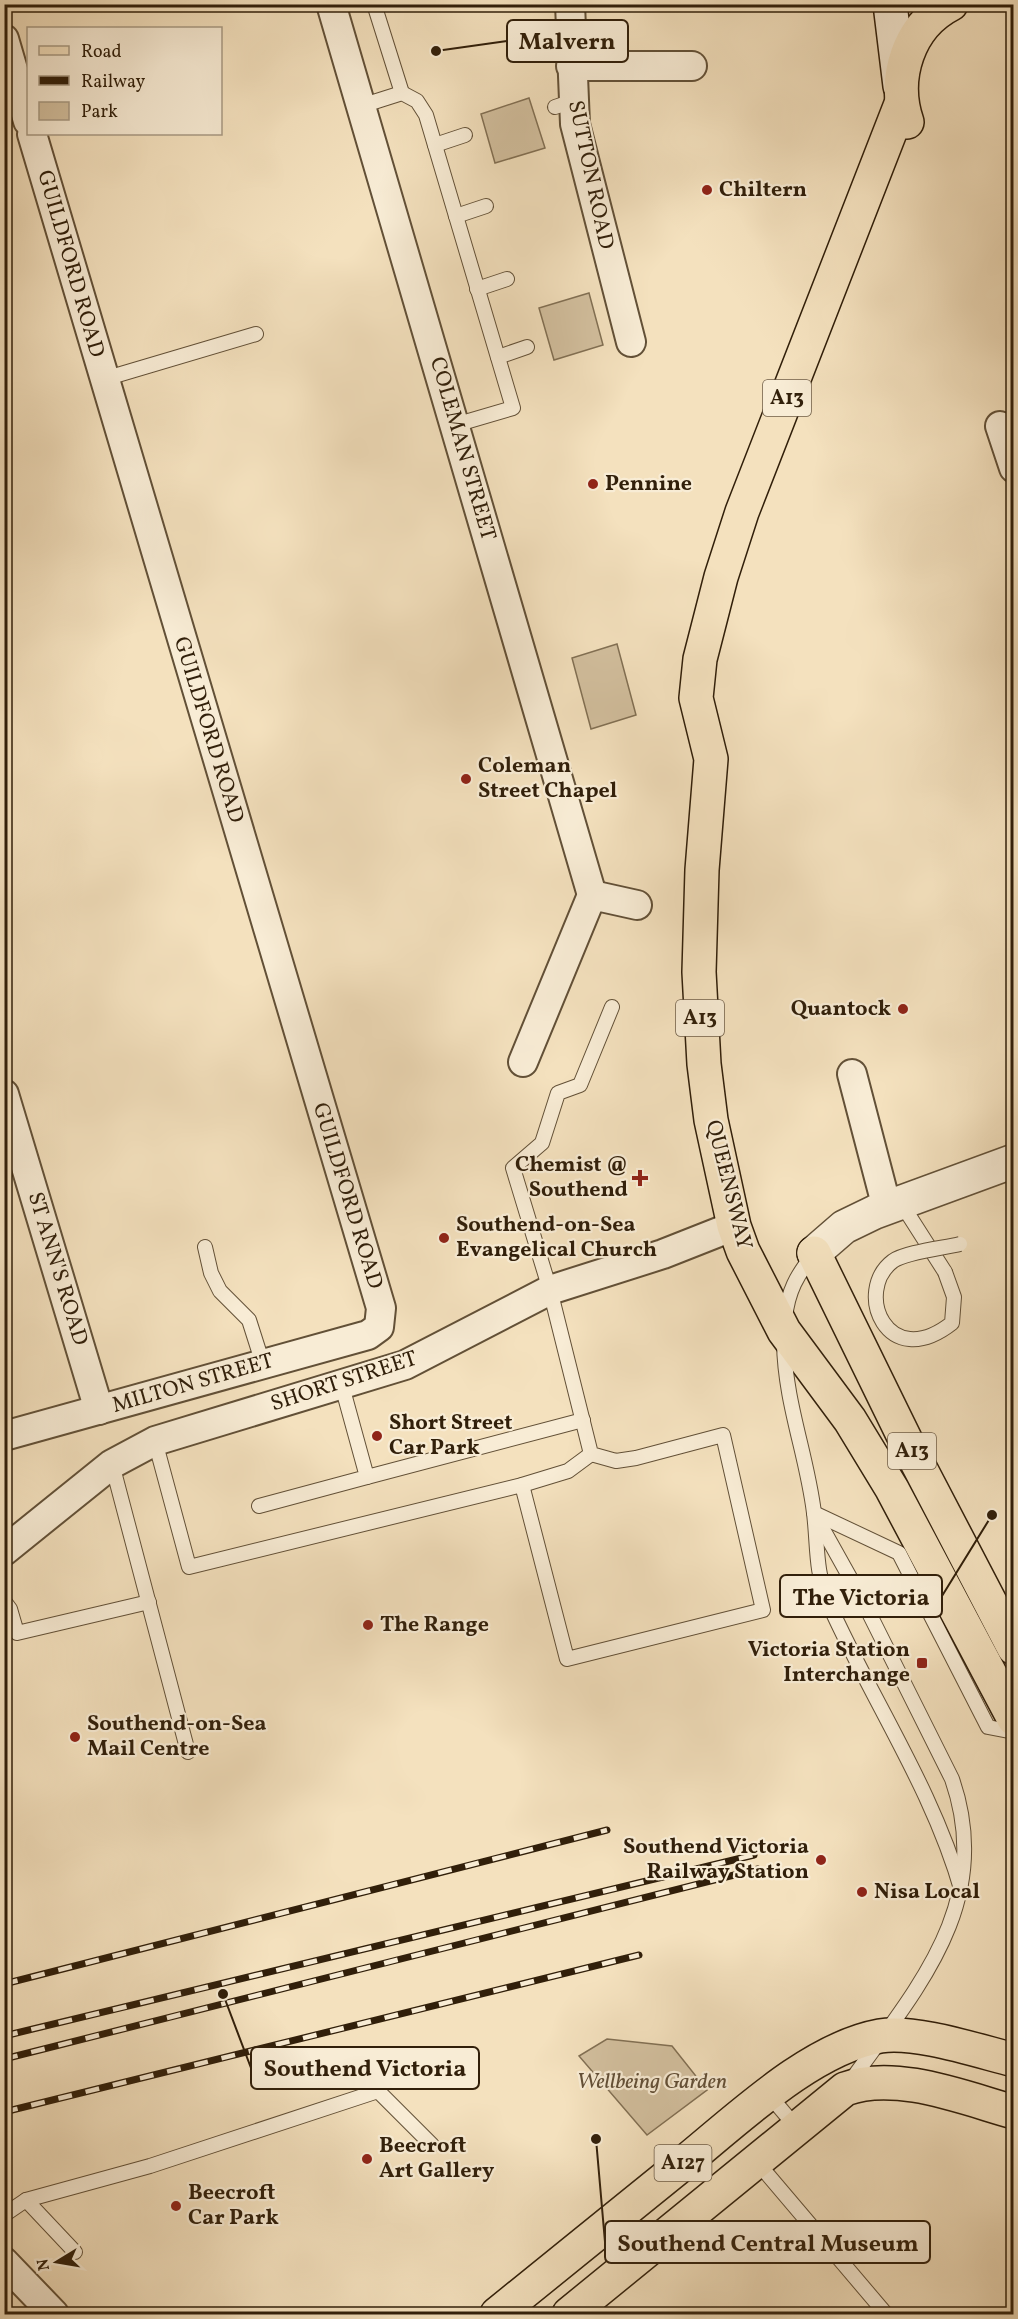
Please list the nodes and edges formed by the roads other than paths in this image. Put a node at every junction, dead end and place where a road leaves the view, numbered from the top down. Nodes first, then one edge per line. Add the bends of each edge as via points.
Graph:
1 (331, 4) edge
2 (375, 4) edge
3 (570, 4) edge
4 (890, 4) edge
5 (951, 4) edge
6 (4, 39) edge
7 (571, 66) junction
8 (692, 66) dead end
9 (402, 93) junction
10 (903, 104) junction
11 (361, 106) junction
12 (27, 118) edge
13 (32, 135) edge
14 (465, 135) dead end
15 (435, 145) junction
16 (486, 206) dead end
17 (456, 216) junction
18 (507, 279) dead end
19 (477, 289) junction
20 (624, 327) dead end
21 (256, 334) dead end
22 (527, 347) dead end
23 (498, 357) junction
24 (104, 379) junction
25 (456, 425) junction
26 (1000, 426) dead end
27 (1014, 468) edge
28 (591, 895) junction
29 (636, 905) dead end
30 (612, 1007) dead end
31 (523, 1062) dead end
32 (852, 1074) dead end
33 (4, 1094) edge
34 (1014, 1161) edge
35 (894, 1205) junction
36 (734, 1226) junction
37 (960, 1244) dead end
38 (205, 1247) dead end
39 (814, 1253) junction
40 (550, 1290) junction
41 (379, 1327) joint
42 (784, 1331) junction
43 (262, 1364) junction
44 (342, 1386) junction
45 (99, 1410) junction
46 (584, 1420) junction
47 (4, 1436) edge
48 (155, 1441) junction
49 (591, 1454) junction
50 (112, 1464) junction
51 (367, 1477) junction
52 (522, 1485) junction
53 (258, 1506) dead end
54 (814, 1513) junction
55 (4, 1551) edge
56 (946, 1589) junction
57 (4, 1601) edge
58 (149, 1602) junction
59 (941, 1634) junction
60 (1014, 1648) edge
61 (1014, 1719) edge
62 (1014, 1732) edge
63 (189, 1752) dead end
64 (962, 1892) junction
65 (883, 2036) junction
66 (1014, 2060) edge
67 (845, 2089) junction
68 (769, 2095) junction
69 (1014, 2112) edge
70 (797, 2128) junction
71 (432, 2145) dead end
72 (757, 2162) junction
73 (26, 2200) junction
74 (4, 2215) edge
75 (75, 2252) dead end
76 (4, 2262) edge
77 (54, 2314) edge
78 (497, 2314) edge
79 (569, 2314) edge
80 (886, 2314) edge

1 - 11 street, COLEMAN STREET
2 - 9 lane
3 - 7 street, SUTTON ROAD
4 - 10 street
5 - 10 main road via 923,27 908,50
6 - 12 street
7 - 8 street
7 - 20 street, SUTTON ROAD via 564,104 575,124 581,176
9 - 11 lane
9 - 15 lane via 417,101 426,115
10 - 36 main road, QUEENSWAY / A13 via 747,502 721,576 700,659 696,698 711,759 702,870 700,1008 711,1120
11 - 25 street, COLEMAN STREET
13 - 24 street, GUILDFORD ROAD
14 - 15 lane
15 - 17 lane
16 - 17 lane
17 - 19 lane
18 - 19 lane
19 - 23 lane
21 - 24 lane
22 - 23 lane
23 - 25 lane via 513,408
24 - 41 street, GUILDFORD ROAD via 381,1308
25 - 28 street, COLEMAN STREET
26 - 27 street
28 - 29 street
28 - 31 street
30 - 40 lane via 580,1085 558,1093 542,1143 513,1168
32 - 35 street
33 - 45 street, ST ANN'S ROAD
34 - 35 street
35 - 37 lane, bridge via 945,1272 954,1297 952,1323 938,1334 919,1340 900,1339 883,1325 876,1305 883,1270 896,1259
35 - 39 street via 844,1227
36 - 40 street, SHORT STREET via 663,1254
36 - 42 main road, QUEENSWAY / A13
38 - 43 lane via 220,1291 249,1320
39 - 42 lane via 796,1276 787,1298
39 - 60 main road, A13
40 - 44 street, SHORT STREET via 405,1365
40 - 46 lane
41 - 43 street, MILTON STREET via 368,1335
42 - 54 lane via 784,1374
42 - 56 main road, QUEENSWAY / A13 via 850,1420
43 - 45 street, MILTON STREET
44 - 48 street, SHORT STREET
44 - 51 lane
45 - 47 street, MILTON STREET
46 - 49 lane
46 - 51 lane
48 - 50 street, SHORT STREET
48 - 52 lane via 189,1567
49 - 52 lane via 568,1471
49 - 52 lane via 616,1461 723,1435 763,1610 567,1659
50 - 55 street, SHORT STREET
50 - 58 lane
51 - 53 lane
54 - 59 lane via 899,1553
54 - 64 lane via 817,1564 828,1600 931,1808
54 - 64 lane via 952,1779 965,1831
56 - 59 lane
56 - 61 main road, QUEENSWAY / A13
57 - 58 lane via 17,1634
58 - 63 lane
59 - 62 lane via 988,1727
64 - 65 lane via 931,1965
65 - 66 main road, A127 via 927,2039
65 - 67 lane
65 - 68 main road, A127 via 852,2043 822,2056
67 - 69 main road, A127 via 879,2080 947,2093
67 - 70 main road, A127
68 - 70 lane
68 - 78 main road, A127
70 - 72 main road, A127
71 - 73 lane via 378,2091 150,2166
72 - 79 main road, A127
72 - 80 lane
73 - 74 lane
73 - 75 lane
76 - 77 street

